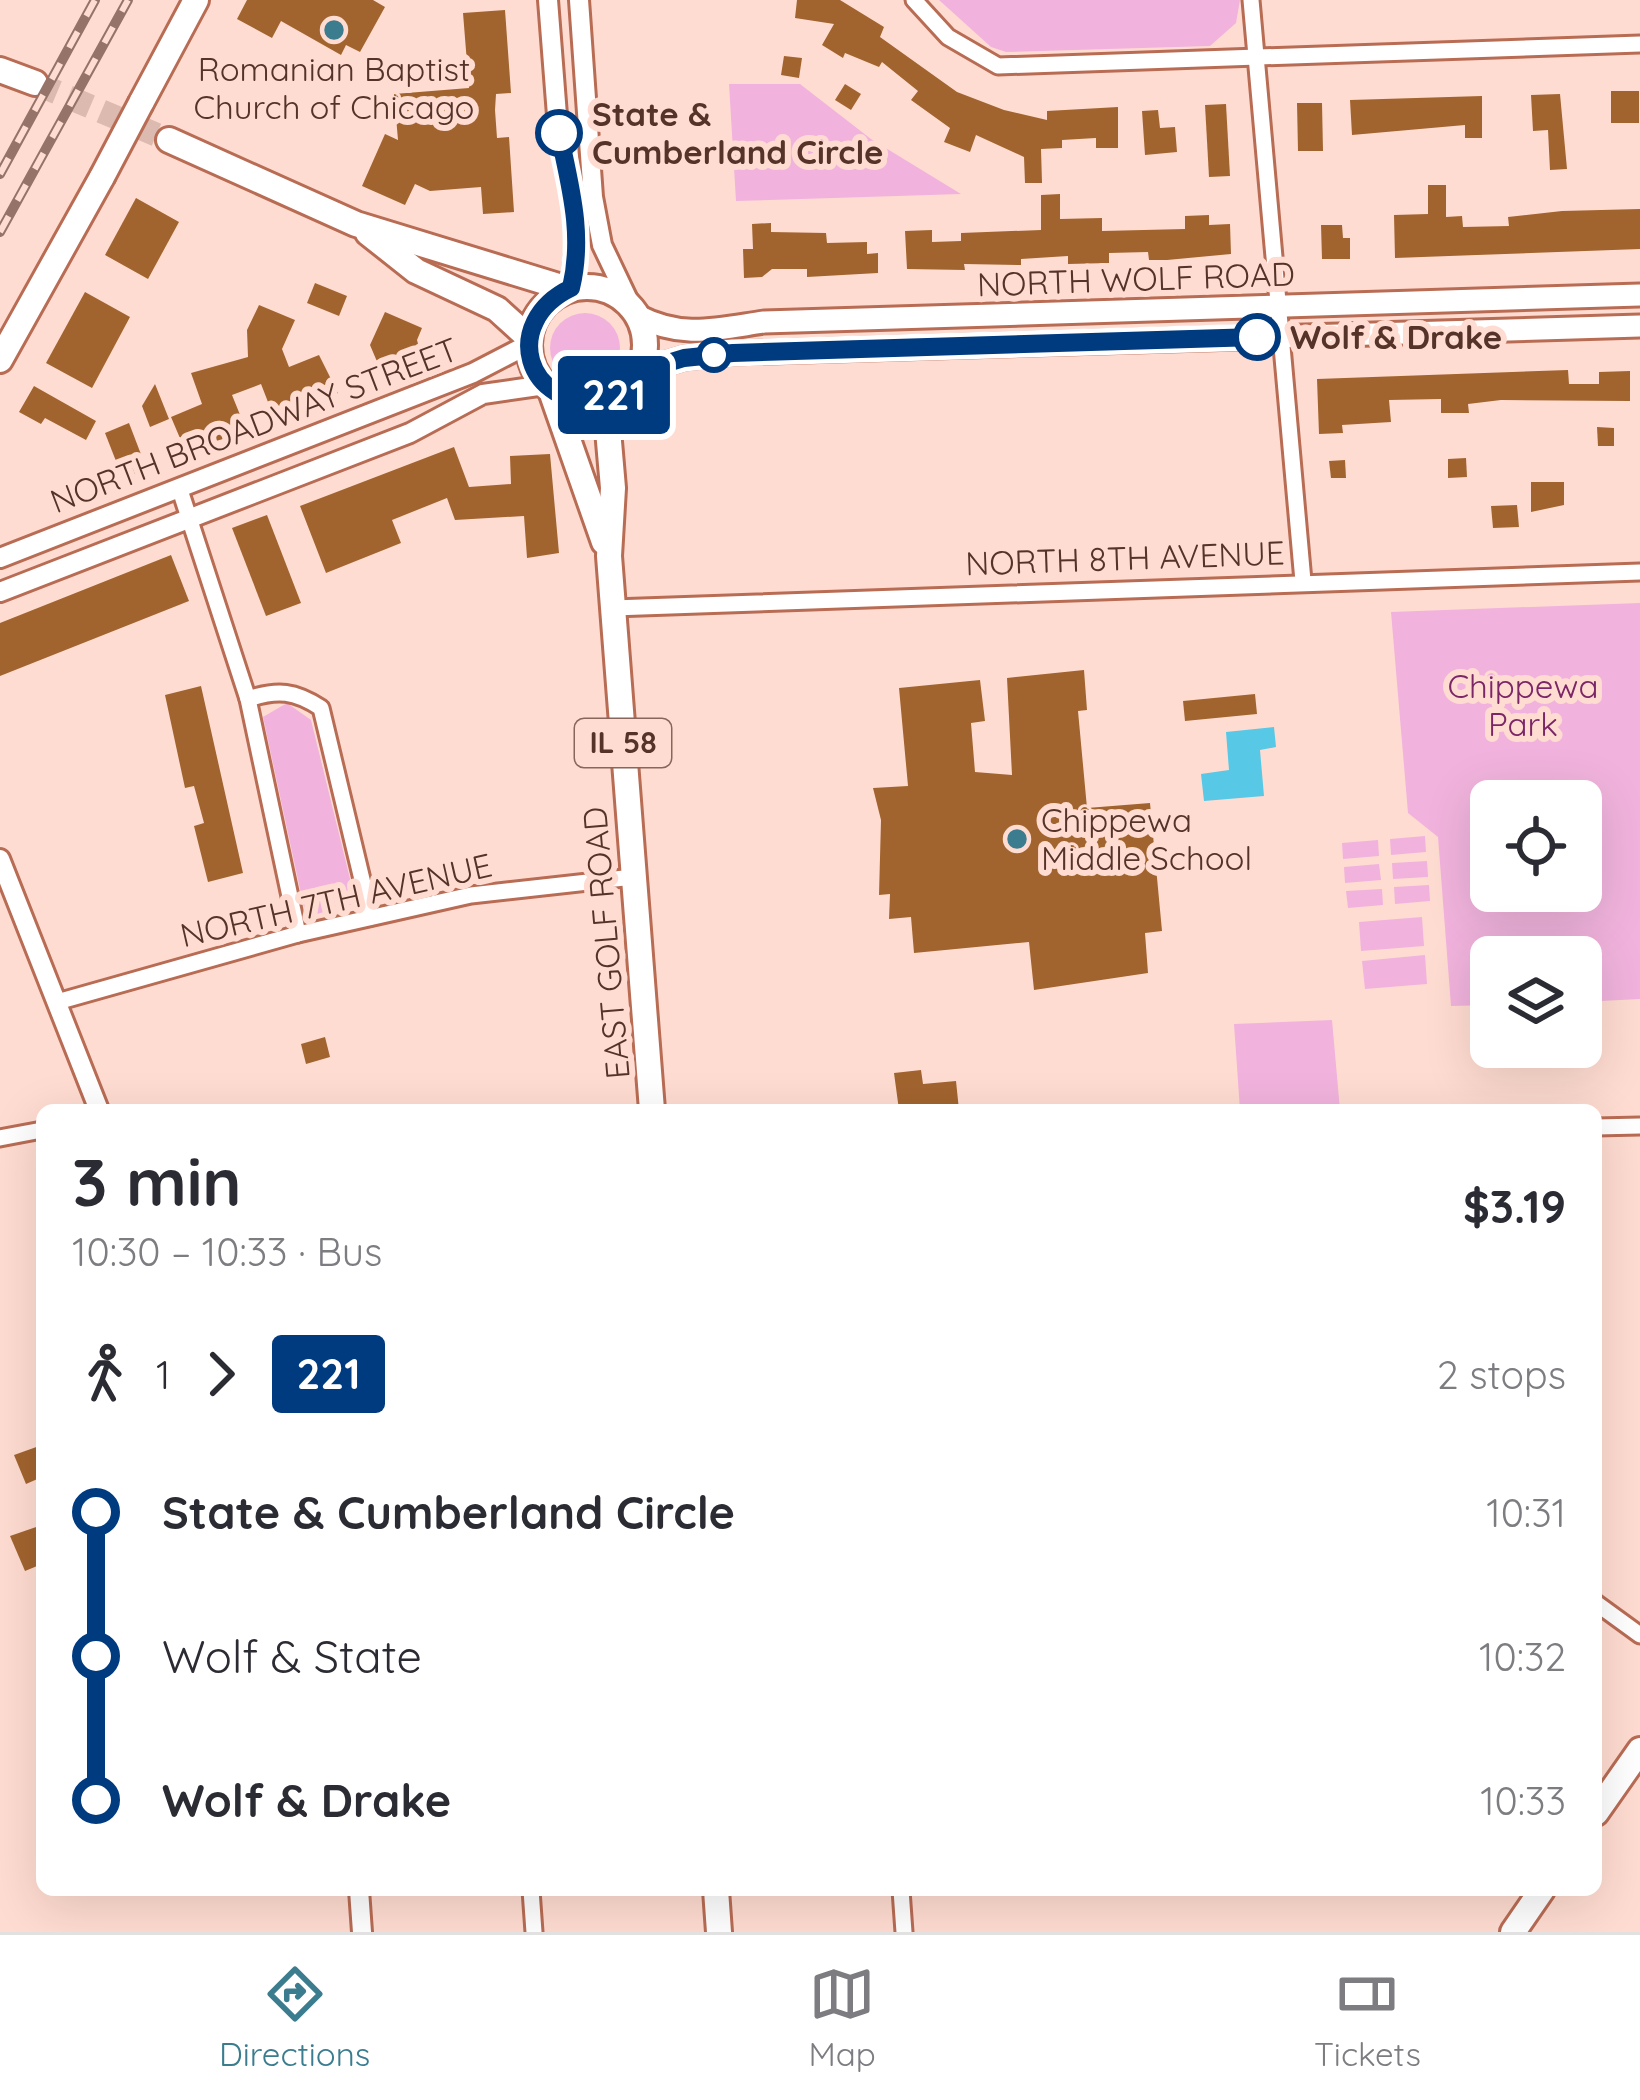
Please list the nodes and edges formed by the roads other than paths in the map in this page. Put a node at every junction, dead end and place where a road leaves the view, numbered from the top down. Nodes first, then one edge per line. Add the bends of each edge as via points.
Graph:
1 (196, 0) edge
2 (548, 0) edge
3 (579, 0) edge
4 (914, 0) edge
5 (1251, 0) edge
6 (1640, 44) edge
7 (1256, 56) junction
8 (0, 70) edge
9 (35, 83) tunnel mouth
10 (169, 140) tunnel mouth
11 (356, 224) junction
12 (569, 289) junction
13 (1640, 295) edge
14 (1277, 308) junction
15 (634, 311) junction
16 (1640, 326) edge
17 (1280, 337) junction
18 (529, 341) junction
19 (0, 360) edge
20 (638, 372) junction
21 (548, 388) junction
22 (620, 392) junction
23 (180, 490) junction
24 (188, 520) junction
25 (609, 556) junction
26 (0, 558) edge
27 (1640, 572) edge
28 (1304, 581) junction
29 (0, 592) edge
30 (613, 608) junction
31 (248, 699) junction
32 (0, 859) edge
33 (633, 877) junction
34 (370, 917) junction
35 (298, 934) junction
36 (57, 1002) junction
37 (97, 1104) edge
38 (652, 1104) edge
39 (1640, 1126) edge
40 (1602, 1127) edge
41 (36, 1131) edge
42 (0, 1138) edge
43 (1602, 1607) edge
44 (1640, 1635) edge
45 (1640, 1750) edge
46 (1602, 1804) edge
47 (359, 1896) edge
48 (531, 1896) edge
49 (716, 1896) edge
50 (901, 1896) edge
51 (1538, 1896) edge
52 (362, 1932) edge
53 (534, 1932) edge
54 (719, 1932) edge
55 (904, 1932) edge
56 (1513, 1932) edge

1 - 19 main road, bridge
2 - 12 street via 558,128 578,225
3 - 15 street via 593,197 602,245
4 - 7 street via 948,37 998,66
5 - 7 street
6 - 7 street
7 - 14 street
8 - 9 main road
10 - 11 main road
11 - 12 main road
11 - 18 main road via 416,271 497,309
12 - 15 main road via 593,286
12 - 18 main road via 549,300
13 - 14 main road, NORTH WOLF ROAD
14 - 15 main road, NORTH WOLF ROAD via 764,322 697,334 662,329
14 - 17 street
15 - 20 main road via 644,334
16 - 17 main road, NORTH WOLF ROAD
17 - 20 main road, NORTH WOLF ROAD via 733,353
17 - 28 street
18 - 21 main road, IL 58
18 - 23 street, NORTH BROADWAY STREET via 473,373
20 - 22 main road
21 - 22 main road via 586,403
21 - 24 street, NORTH BROADWAY STREET via 483,394 410,433
21 - 25 main road, EAST GOLF ROAD / IL 58
22 - 25 main road, EAST GOLF ROAD / IL 58 via 608,430
23 - 24 street
23 - 26 street, NORTH BROADWAY STREET
24 - 29 street, NORTH BROADWAY STREET
24 - 31 street
25 - 30 main road, EAST GOLF ROAD / IL 58
27 - 28 street, NORTH 8TH AVENUE
28 - 30 street, NORTH 8TH AVENUE
30 - 33 main road, EAST GOLF ROAD / IL 58
31 - 34 street via 299,694 322,708
31 - 35 street
32 - 36 street
33 - 34 street, NORTH 7TH AVENUE via 471,895
33 - 38 main road, EAST GOLF ROAD / IL 58
34 - 35 street, NORTH 7TH AVENUE
35 - 36 street, NORTH 7TH AVENUE
36 - 37 street
39 - 40 street
41 - 42 street
43 - 44 street
45 - 46 main road
47 - 52 street
48 - 53 street
49 - 54 main road
50 - 55 street
51 - 56 main road

